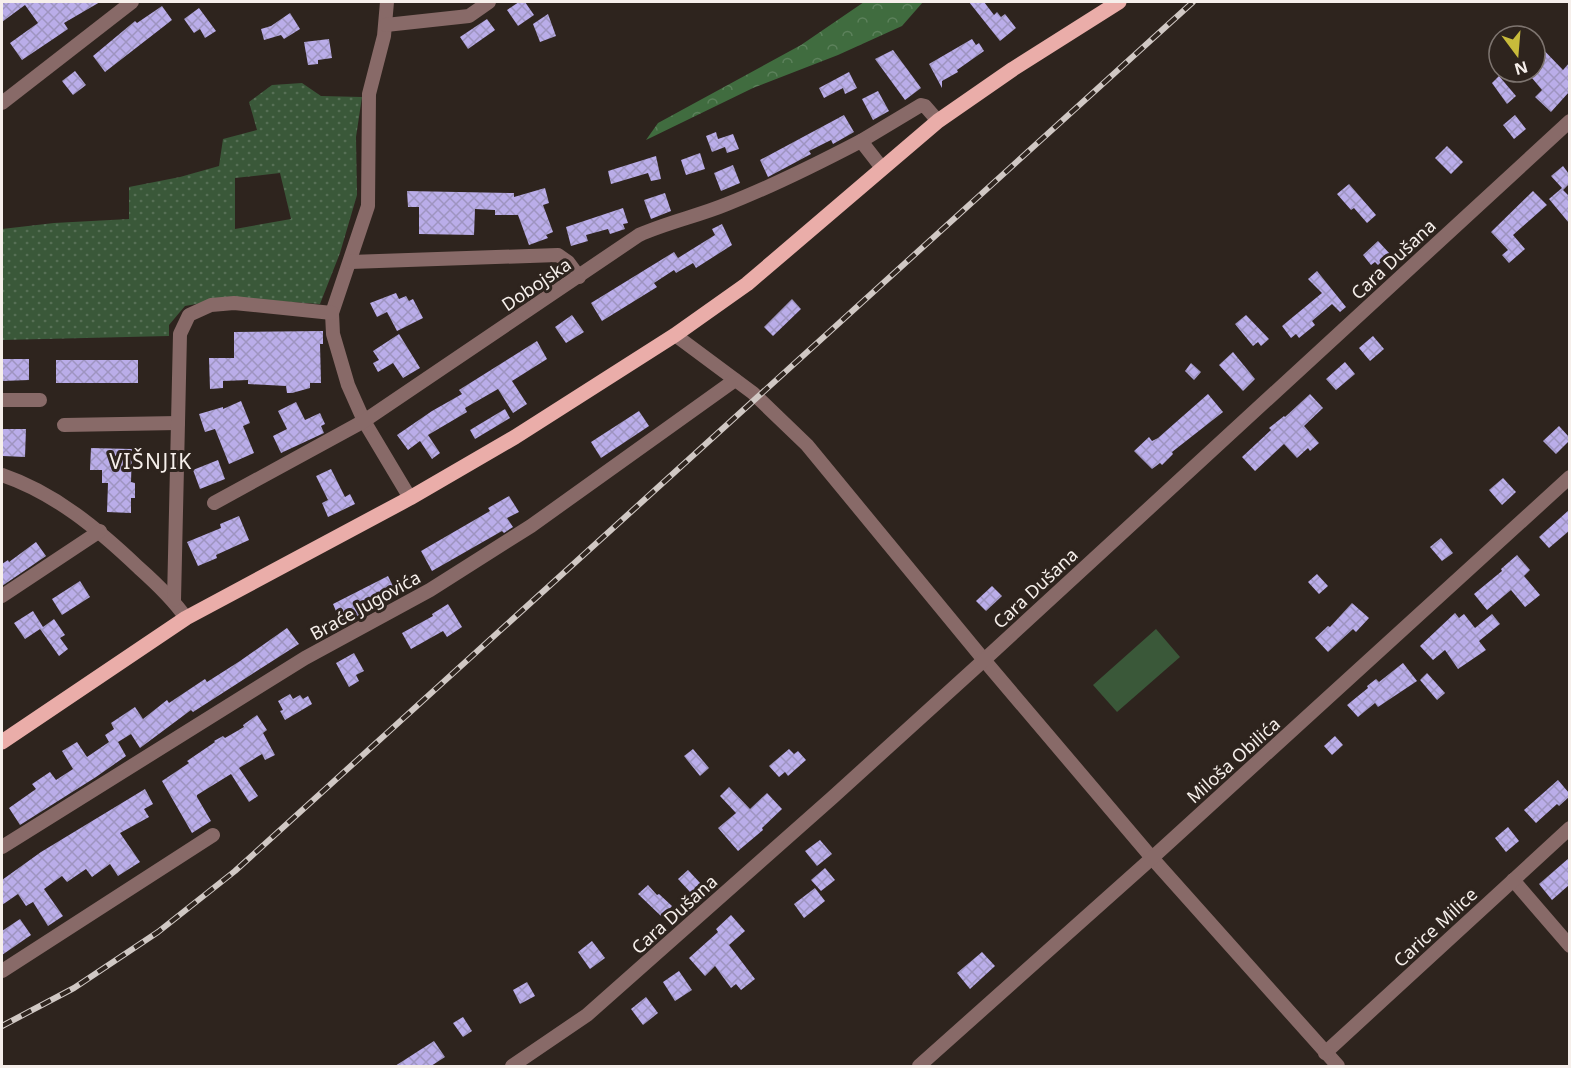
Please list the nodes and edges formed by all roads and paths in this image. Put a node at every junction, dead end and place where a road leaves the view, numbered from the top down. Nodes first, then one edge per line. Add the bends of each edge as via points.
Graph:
1 (132, 2) edge
2 (387, 2) edge
3 (489, 2) edge
4 (1119, 2) edge
5 (386, 25) junction
6 (2, 103) edge
7 (938, 121) junction
8 (1569, 121) edge
9 (861, 141) junction
10 (882, 168) junction
11 (350, 262) junction
12 (579, 277) junction
13 (332, 313) junction
14 (675, 334) junction
15 (735, 380) junction
16 (2, 400) edge
17 (40, 400) dead end
18 (364, 421) junction
19 (178, 423) junction
20 (64, 425) dead end
21 (2, 475) edge
22 (1569, 477) edge
23 (410, 498) junction
24 (214, 503) dead end
25 (100, 531) junction
26 (2, 596) edge
27 (174, 600) junction
28 (186, 618) junction
29 (984, 660) junction
30 (2, 742) edge
31 (1569, 828) edge
32 (213, 835) dead end
33 (4, 840) edge
34 (1152, 858) junction
35 (1513, 880) junction
36 (1569, 946) edge
37 (2, 971) edge
38 (1324, 1053) junction
39 (512, 1066) edge
40 (919, 1066) edge
41 (1338, 1066) edge

1 - 6 street
2 - 5 street
3 - 5 street via 469,16
4 - 7 main road
5 - 11 street via 369,94 368,206
7 - 9 street, Dobojska via 921,105
7 - 10 main road
8 - 29 street, Cara Dušana
9 - 10 street
9 - 12 street, Dobojska via 726,205 639,235
10 - 14 main road via 747,284
11 - 12 street via 558,255
11 - 13 street
12 - 18 street, Dobojska
13 - 18 street via 339,357
13 - 19 street via 234,303 211,304 189,315 180,334
14 - 15 street
14 - 23 main road via 515,437
15 - 29 street via 807,445
15 - 33 street, Braće Jugovića via 521,533 430,590 304,658
16 - 17 street
18 - 23 street
18 - 24 street, Dobojska
19 - 20 street
19 - 27 street
21 - 25 street via 27,484
22 - 34 street, Miloša Obilića
23 - 28 main road
25 - 26 street
25 - 27 street
27 - 28 street
28 - 30 main road
29 - 34 street
29 - 39 street, Cara Dušana via 587,1015
31 - 35 street, Carice Milice
32 - 37 street
34 - 38 street
34 - 40 street, Miloša Obilića
35 - 36 street
35 - 38 street, Carice Milice
38 - 41 street

